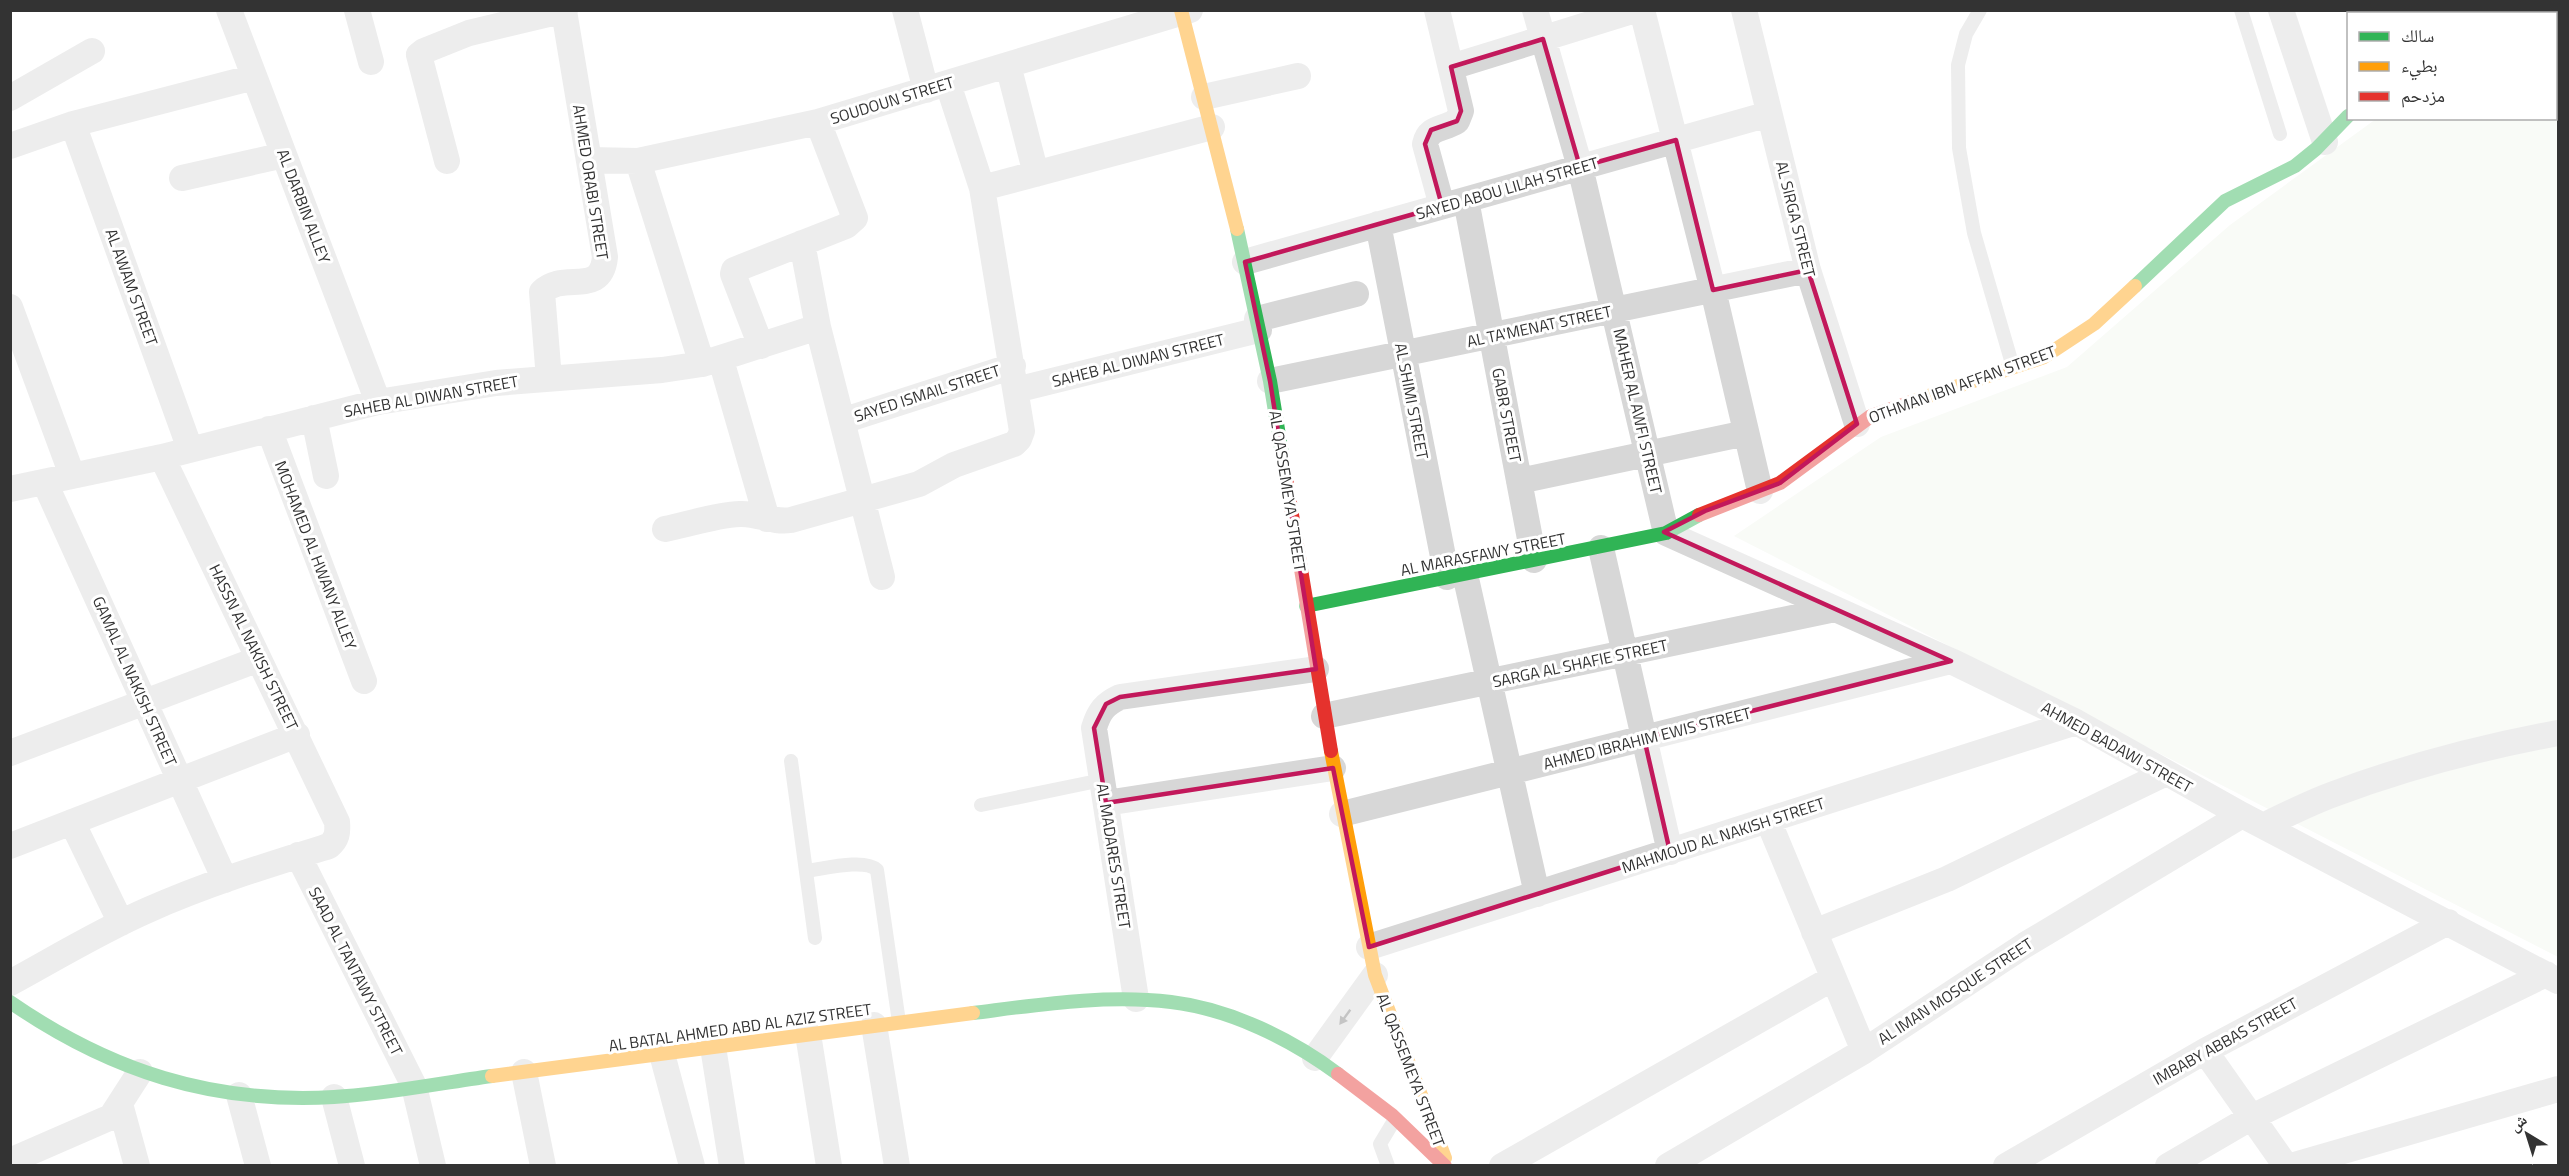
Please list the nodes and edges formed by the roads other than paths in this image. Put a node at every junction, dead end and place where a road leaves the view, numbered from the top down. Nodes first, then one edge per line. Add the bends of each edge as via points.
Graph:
1 (229, 10) edge
2 (357, 10) edge
3 (904, 10) edge
4 (1437, 10) edge
5 (1535, 10) edge
6 (1635, 10) edge
7 (1642, 10) edge
8 (1744, 10) edge
9 (1980, 10) edge
10 (2241, 10) edge
11 (2281, 10) edge
12 (565, 11) edge
13 (1184, 11) edge
14 (1117, 21) edge
15 (465, 22) edge
16 (1544, 39) junction
17 (92, 51) dead end
18 (371, 62) dead end
19 (1008, 65) junction
20 (1451, 67) junction
21 (1298, 76) dead end
22 (254, 77) junction
23 (937, 87) junction
24 (1204, 97) junction
25 (10, 98) edge
26 (1769, 114) junction
27 (2347, 118) edge
28 (818, 123) junction
29 (73, 124) junction
30 (1212, 127) junction
31 (2280, 134) dead end
32 (1676, 140) junction
33 (2325, 142) junction
34 (10, 146) edge
35 (284, 154) junction
36 (589, 159) junction
37 (447, 161) dead end
38 (638, 161) junction
39 (1580, 167) junction
40 (1036, 174) junction
41 (182, 178) dead end
42 (982, 188) junction
43 (1454, 203) junction
44 (1378, 225) junction
45 (802, 243) junction
46 (1245, 262) junction
47 (1808, 270) junction
48 (1713, 290) junction
49 (1356, 294) dead end
50 (10, 307) edge
51 (1614, 310) junction
52 (1258, 325) junction
53 (818, 327) junction
54 (1491, 335) junction
55 (761, 346) junction
56 (1403, 353) junction
57 (711, 362) junction
58 (2013, 367) junction
59 (1014, 378) junction
60 (549, 379) junction
61 (1270, 381) junction
62 (378, 402) junction
63 (314, 418) junction
64 (842, 421) junction
65 (1857, 424) junction
66 (269, 429) junction
67 (1746, 433) junction
68 (190, 449) junction
69 (1647, 454) junction
70 (162, 457) junction
71 (72, 475) junction
72 (326, 476) dead end
73 (1519, 481) junction
74 (45, 483) junction
75 (10, 489) edge
76 (1760, 491) junction
77 (862, 501) junction
78 (767, 519) junction
79 (665, 529) dead end
80 (1666, 533) junction
81 (1601, 548) junction
82 (1534, 560) junction
83 (1456, 576) junction
84 (882, 577) dead end
85 (1306, 606) junction
86 (1835, 609) junction
87 (1625, 653) junction
88 (259, 659) junction
89 (1952, 661) junction
90 (1316, 669) junction
91 (364, 681) dead end
92 (1490, 681) junction
93 (146, 702) junction
94 (1324, 716) junction
95 (2076, 722) junction
96 (2559, 733) edge
97 (297, 735) junction
98 (1644, 738) junction
99 (10, 753) edge
100 (791, 761) dead end
101 (1333, 768) junction
102 (1510, 772) junction
103 (2166, 773) junction
104 (180, 780) junction
105 (1104, 791) junction
106 (981, 805) dead end
107 (1342, 814) junction
108 (1768, 820) junction
109 (2252, 820) junction
110 (72, 822) junction
111 (10, 846) edge
112 (1670, 852) junction
113 (298, 855) junction
114 (806, 871) junction
115 (225, 880) junction
116 (1537, 894) junction
117 (2448, 922) junction
118 (121, 923) junction
119 (1814, 932) junction
120 (815, 938) dead end
121 (1370, 947) junction
122 (1375, 975) junction
123 (1833, 978) junction
124 (2553, 978) edge
125 (10, 983) edge
126 (1136, 999) junction
127 (10, 1002) edge
128 (886, 1024) junction
129 (808, 1034) junction
130 (712, 1047) junction
131 (1864, 1051) junction
132 (2205, 1051) junction
133 (662, 1054) junction
134 (1315, 1058) junction
135 (140, 1072) junction
136 (524, 1072) junction
137 (414, 1086) junction
138 (2559, 1089) edge
139 (239, 1095) junction
140 (334, 1097) junction
141 (120, 1104) junction
142 (1396, 1117) junction
143 (2252, 1117) junction
144 (13, 1163) edge
145 (137, 1166) edge
146 (258, 1166) edge
147 (352, 1166) edge
148 (433, 1166) edge
149 (543, 1166) edge
150 (692, 1166) edge
151 (732, 1166) edge
152 (829, 1166) edge
153 (897, 1166) edge
154 (1388, 1166) edge
155 (1446, 1166) edge
156 (1502, 1166) edge
157 (1668, 1166) edge
158 (2006, 1166) edge
159 (2168, 1166) edge
160 (2286, 1166) edge
161 (2291, 1166) edge

1 - 22 street, AL DARBIN ALLEY
2 - 18 street
3 - 23 street
4 - 20 street, GABR STREET
5 - 16 street, MAHER AL AWFI STREET
6 - 16 street
7 - 32 street
8 - 26 street, AL SIRGA STREET
9 - 58 lane via 1966,34 1958,65 1959,148 1974,233
10 - 31 lane
11 - 33 street
12 - 15 street
12 - 36 street, AHMED ORABI STREET
13 - 14 street, SOUDOUN STREET
13 - 24 street, AL QASSEMEYA STREET
14 - 19 street, SOUDOUN STREET
15 - 37 street via 419,56
16 - 20 street
16 - 39 street, MAHER AL AWFI STREET
17 - 25 street
19 - 23 street, SOUDOUN STREET
19 - 40 street
20 - 43 street, GABR STREET via 1461,111 1456,121 1431,130 1425,144
21 - 24 street
22 - 29 street
22 - 35 street, AL DARBIN ALLEY
23 - 28 street, SOUDOUN STREET
23 - 42 street
24 - 30 street, AL QASSEMEYA STREET
26 - 32 street, SAYED ABOU LILAH STREET
26 - 47 street, AL SIRGA STREET
27 - 33 street, OTHMAN IBN AFFAN STREET
28 - 38 street, SOUDOUN STREET
28 - 45 street via 855,218 846,226
29 - 34 street
29 - 68 street, AL AWAM STREET
30 - 40 street
30 - 46 street, AL QASSEMEYA STREET
32 - 39 street, SAYED ABOU LILAH STREET
32 - 48 street
33 - 58 street, OTHMAN IBN AFFAN STREET via 2294,167 2228,199 2087,330 2044,357
35 - 41 street
35 - 62 street, AL DARBIN ALLEY
36 - 38 street, SOUDOUN STREET
36 - 60 street, AHMED ORABI STREET via 604,270 591,281 556,282 542,292
38 - 57 street
39 - 43 street, SAYED ABOU LILAH STREET
39 - 51 street, MAHER AL AWFI STREET
40 - 42 street
42 - 59 street
43 - 44 street, SAYED ABOU LILAH STREET
43 - 54 street, GABR STREET
44 - 46 street, SAYED ABOU LILAH STREET
44 - 56 street, AL SHIMI STREET
45 - 53 street
45 - 55 street via 734,270
46 - 52 street, AL QASSEMEYA STREET
47 - 48 street, AL TA'MENAT STREET
47 - 65 street, AL SIRGA STREET
48 - 51 street, AL TA'MENAT STREET
48 - 67 street
49 - 52 street, SAHEB AL DIWAN STREET
50 - 71 street
51 - 54 street, AL TA'MENAT STREET
51 - 69 street, MAHER AL AWFI STREET
52 - 59 street, SAHEB AL DIWAN STREET
52 - 61 street, AL QASSEMEYA STREET
53 - 55 street, SAHEB AL DIWAN STREET
53 - 64 street
54 - 56 street, AL TA'MENAT STREET
54 - 73 street, GABR STREET
55 - 57 street, SAHEB AL DIWAN STREET
56 - 61 street, AL TA'MENAT STREET
56 - 83 street, AL SHIMI STREET
57 - 60 street, SAHEB AL DIWAN STREET
57 - 78 street
58 - 65 street, OTHMAN IBN AFFAN STREET via 1891,407
59 - 64 street, SAYED ISMAIL STREET
59 - 77 street via 1022,431 1014,444 954,465 919,484
60 - 62 street, SAHEB AL DIWAN STREET via 496,383
61 - 85 street, AL QASSEMEYA STREET
62 - 63 street, SAHEB AL DIWAN STREET
63 - 66 street, SAHEB AL DIWAN STREET
63 - 72 street
64 - 77 street
65 - 76 street, OTHMAN IBN AFFAN STREET via 1800,470
66 - 68 street, SAHEB AL DIWAN STREET
66 - 91 street, MOHAMED AL HWANY ALLEY
67 - 69 street
67 - 76 street
68 - 70 street, SAHEB AL DIWAN STREET
69 - 73 street
69 - 80 street, MAHER AL AWFI STREET
70 - 71 street, SAHEB AL DIWAN STREET
70 - 88 street, HASSN AL NAKISH STREET
71 - 74 street, SAHEB AL DIWAN STREET
73 - 82 street, GABR STREET
74 - 75 street, SAHEB AL DIWAN STREET
74 - 93 street, GAMAL AL NAKISH STREET
76 - 80 street, OTHMAN IBN AFFAN STREET via 1705,511
77 - 78 street via 791,520
77 - 84 street
78 - 79 street via 739,514
80 - 81 street, AL MARASFAWY STREET
80 - 86 street, AHMED BADAWI STREET
81 - 82 street, AL MARASFAWY STREET
81 - 87 street
82 - 83 street, AL MARASFAWY STREET
83 - 85 street, AL MARASFAWY STREET
83 - 92 street, AL SHIMI STREET
85 - 90 street, AL QASSEMEYA STREET
86 - 87 street, SARGA AL SHAFIE STREET
86 - 89 street, AHMED BADAWI STREET
87 - 92 street, SARGA AL SHAFIE STREET
87 - 98 street
88 - 93 street
88 - 97 street, HASSN AL NAKISH STREET
89 - 95 street, AHMED BADAWI STREET
89 - 98 street, AHMED IBRAHIM EWIS STREET
90 - 94 street, AL QASSEMEYA STREET
90 - 105 street, AL MADARES STREET via 1120,697 1106,704 1094,728
92 - 94 street, SARGA AL SHAFIE STREET
92 - 102 street, AL SHIMI STREET
93 - 99 street
93 - 104 street, GAMAL AL NAKISH STREET
94 - 101 street, AL QASSEMEYA STREET
95 - 103 street, AHMED BADAWI STREET
95 - 108 street, MAHMOUD AL NAKISH STREET
96 - 109 street, AL IMAN MOSQUE STREET via 2503,743 2401,771
97 - 104 street
97 - 113 street, HASSN AL NAKISH STREET via 338,831 328,846
98 - 102 street, AHMED IBRAHIM EWIS STREET
98 - 112 street
100 - 114 lane
101 - 105 street
101 - 107 street, AL QASSEMEYA STREET
102 - 107 street, AHMED IBRAHIM EWIS STREET
102 - 116 street, AL SHIMI STREET
103 - 109 street, AHMED BADAWI STREET
103 - 119 street via 1969,869
104 - 110 street
104 - 115 street, GAMAL AL NAKISH STREET
105 - 106 lane
105 - 126 street, AL MADARES STREET
107 - 121 street, AL QASSEMEYA STREET
108 - 112 street, MAHMOUD AL NAKISH STREET
108 - 119 street
109 - 117 street, AHMED BADAWI STREET
109 - 131 street, AL IMAN MOSQUE STREET via 2025,945
110 - 111 street
110 - 118 street
112 - 116 street, MAHMOUD AL NAKISH STREET
113 - 115 street
113 - 137 street, SAAD AL TANTAWY STREET
114 - 120 lane
114 - 128 lane via 863,864 877,870
115 - 118 street
116 - 121 street, MAHMOUD AL NAKISH STREET
117 - 124 street, AHMED BADAWI STREET
117 - 132 street, IMBABY ABBAS STREET
118 - 125 street
119 - 123 street
121 - 122 street, AL QASSEMEYA STREET
122 -> 134 street, AL QASSEMEYA STREET
122 - 155 street, AL QASSEMEYA STREET
123 - 131 street
123 - 156 street
124 - 143 street
126 - 128 street, AL BATAL AHMED ABD AL AZIZ STREET via 1018,1007
126 - 134 street, AL BATAL AHMED ABD AL AZIZ STREET via 1199,1007 1259,1028
127 - 135 street, AL BATAL AHMED ABD AL AZIZ STREET via 89,1051
128 - 129 street, AL BATAL AHMED ABD AL AZIZ STREET
128 - 153 street
129 - 130 street, AL BATAL AHMED ABD AL AZIZ STREET
129 - 152 street
130 - 133 street, AL BATAL AHMED ABD AL AZIZ STREET
130 - 151 street
131 - 157 street, AL IMAN MOSQUE STREET
132 - 143 street
132 - 158 street, IMBABY ABBAS STREET
133 - 136 street, AL BATAL AHMED ABD AL AZIZ STREET
133 - 150 street
134 - 142 street, AL BATAL AHMED ABD AL AZIZ STREET
135 - 139 street, AL BATAL AHMED ABD AL AZIZ STREET
135 - 141 street
136 - 137 street, AL BATAL AHMED ABD AL AZIZ STREET
136 - 149 street
137 - 140 street, AL BATAL AHMED ABD AL AZIZ STREET
137 - 148 street, SAAD AL TANTAWY STREET
138 - 161 street
139 - 140 street, AL BATAL AHMED ABD AL AZIZ STREET
139 - 146 street
140 - 147 street
141 - 144 street via 111,1117
141 - 145 street
142 - 154 lane via 1380,1144
142 - 155 street, AL BATAL AHMED ABD AL AZIZ STREET
143 - 159 street
143 - 160 street

